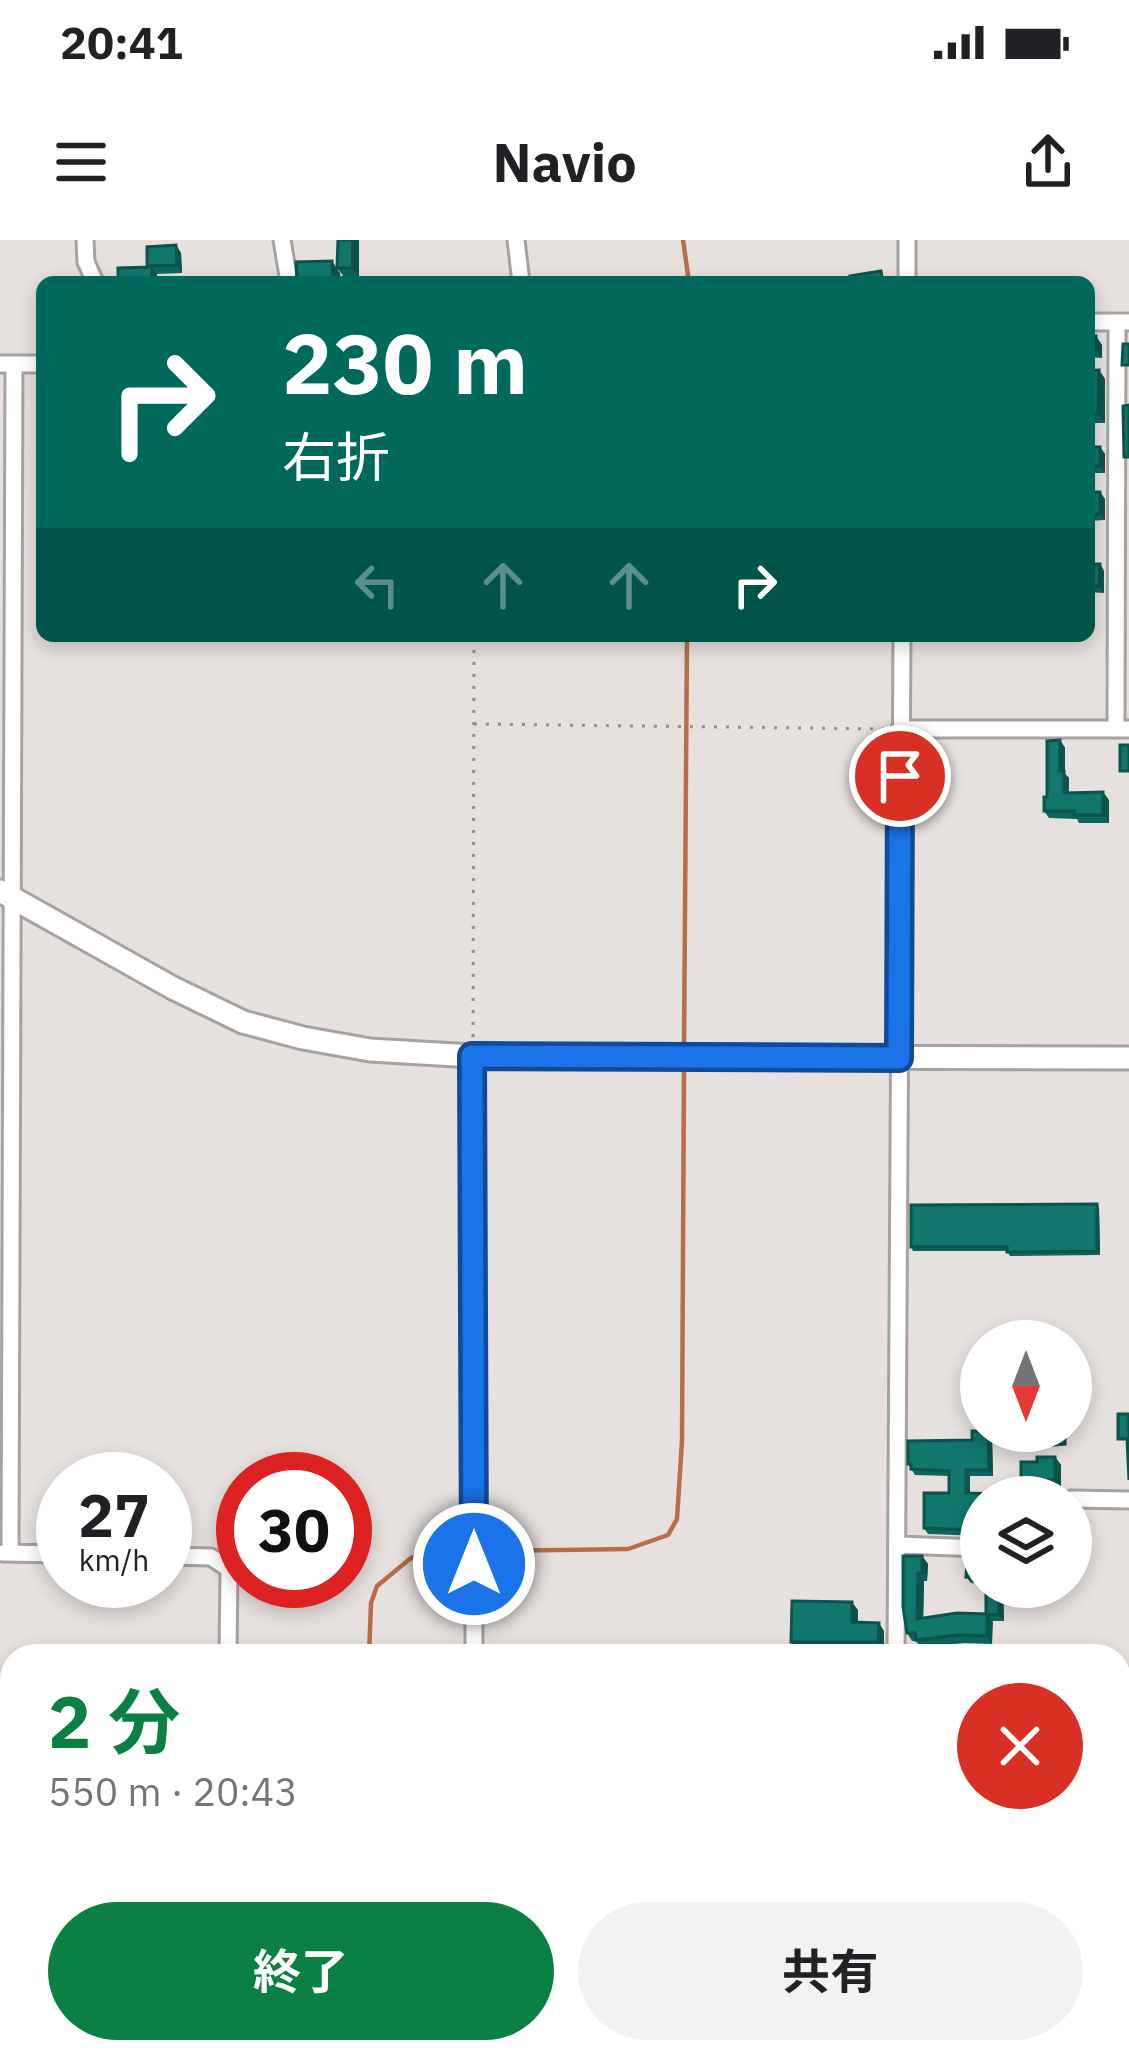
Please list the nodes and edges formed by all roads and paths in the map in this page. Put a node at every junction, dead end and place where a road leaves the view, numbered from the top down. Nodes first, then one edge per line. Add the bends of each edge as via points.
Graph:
1 (86, 240) edge
2 (282, 240) edge
3 (516, 240) edge
4 (907, 240) edge
5 (92, 276) edge
6 (288, 276) edge
7 (520, 276) edge
8 (907, 276) edge
9 (1123, 322) edge
10 (7, 364) edge
11 (474, 642) edge
12 (902, 642) edge
13 (473, 724) junction
14 (900, 729) junction
15 (1122, 729) edge
16 (6, 894) edge
17 (472, 1056) junction
18 (899, 1058) junction
19 (1129, 1058) edge
20 (1092, 1499) edge
21 (1129, 1500) edge
22 (898, 1545) junction
23 (960, 1547) edge
24 (5, 1553) edge
25 (36, 1554) edge
26 (192, 1557) edge
27 (228, 1644) edge
28 (474, 1644) edge
29 (896, 1644) edge

1 - 5 street
2 - 6 street
3 - 7 street
4 - 8 street
9 - 15 street
10 - 16 street
11 - 13 path
12 - 14 street
13 - 14 path
13 - 17 path
14 - 15 street
14 - 18 street
16 - 17 street via 244,1022 370,1050
16 - 24 street
17 - 18 street
17 - 28 street
18 - 19 street
18 - 22 street
20 - 21 street
22 - 23 street
22 - 29 street
24 - 25 street
26 - 27 street via 229,1569

